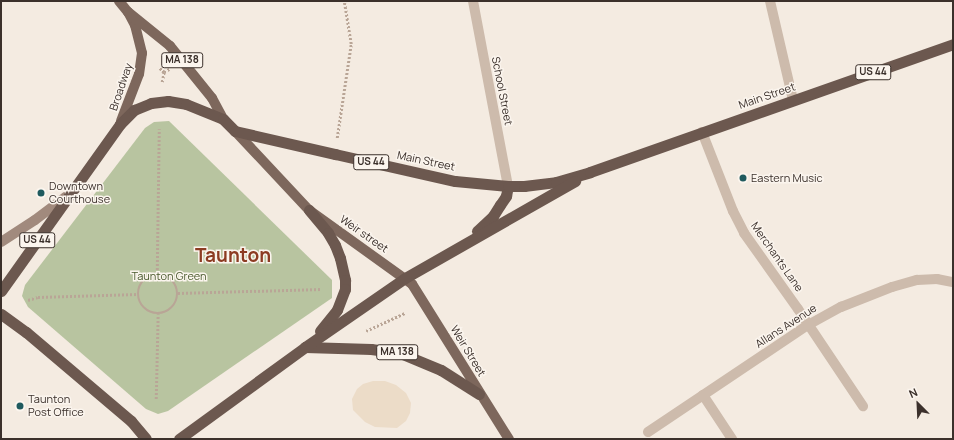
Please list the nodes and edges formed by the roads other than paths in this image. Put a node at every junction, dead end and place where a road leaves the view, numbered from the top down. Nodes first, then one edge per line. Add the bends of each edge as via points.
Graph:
1 (119, 1) edge
2 (473, 1) edge
3 (770, 1) edge
4 (128, 12) junction
5 (953, 44) edge
6 (793, 100) junction
7 (223, 119) junction
8 (120, 124) junction
9 (235, 131) junction
10 (702, 132) junction
11 (590, 172) junction
12 (508, 186) junction
13 (74, 190) junction
14 (309, 210) junction
15 (1, 242) edge
16 (455, 248) junction
17 (405, 278) junction
18 (953, 282) edge
19 (1, 291) edge
20 (1, 314) edge
21 (808, 325) junction
22 (305, 347) junction
23 (480, 394) junction
24 (702, 395) junction
25 (863, 406) dead end
26 (648, 432) dead end
27 (146, 439) edge
28 (179, 439) edge
29 (509, 439) edge
30 (732, 439) edge

1 - 4 main road, Broadway / MA 138
2 - 12 street, School Street
3 - 6 street
4 - 7 main road, Broadway / MA 138 via 170,46 212,98
4 - 8 main road, Broadway / MA 138 via 140,38 142,62 136,85
5 - 6 highway, Main Street / US 44
6 - 10 highway, Main Street / US 44
7 - 8 highway, US 44 via 186,104 168,101 142,106
7 - 9 highway, MA 138
8 - 13 highway, US 44
9 - 12 highway, Main Street / US 44 via 455,181
9 - 14 main road, MA 138
10 - 11 highway, Main Street / US 44
10 - 21 street, Merchants Lane via 733,212 744,233
11 - 12 highway, Main Street / US 44 via 556,182
11 - 16 highway, Main Street / US 44
12 - 16 highway via 506,196 493,216
13 - 15 main road
13 - 19 highway, US 44
14 - 17 main road, Weir street / MA 138
14 - 22 highway via 335,245 344,270 345,289 337,310
16 - 17 highway, Main Street / US 44
17 - 22 highway, US 44
17 - 23 main road, Weir Street / MA 138 via 418,292
18 - 21 street, Allans Avenue via 928,278 907,282 859,299
20 - 27 highway via 131,421
21 - 24 street, Allans Avenue
21 - 25 street, Merchants Lane
22 - 23 highway, MA 138 via 371,349 400,353 441,370
22 - 28 highway, US 44
23 - 29 main road, Weir Street / MA 138
24 - 26 street, Allans Avenue
24 - 30 street

